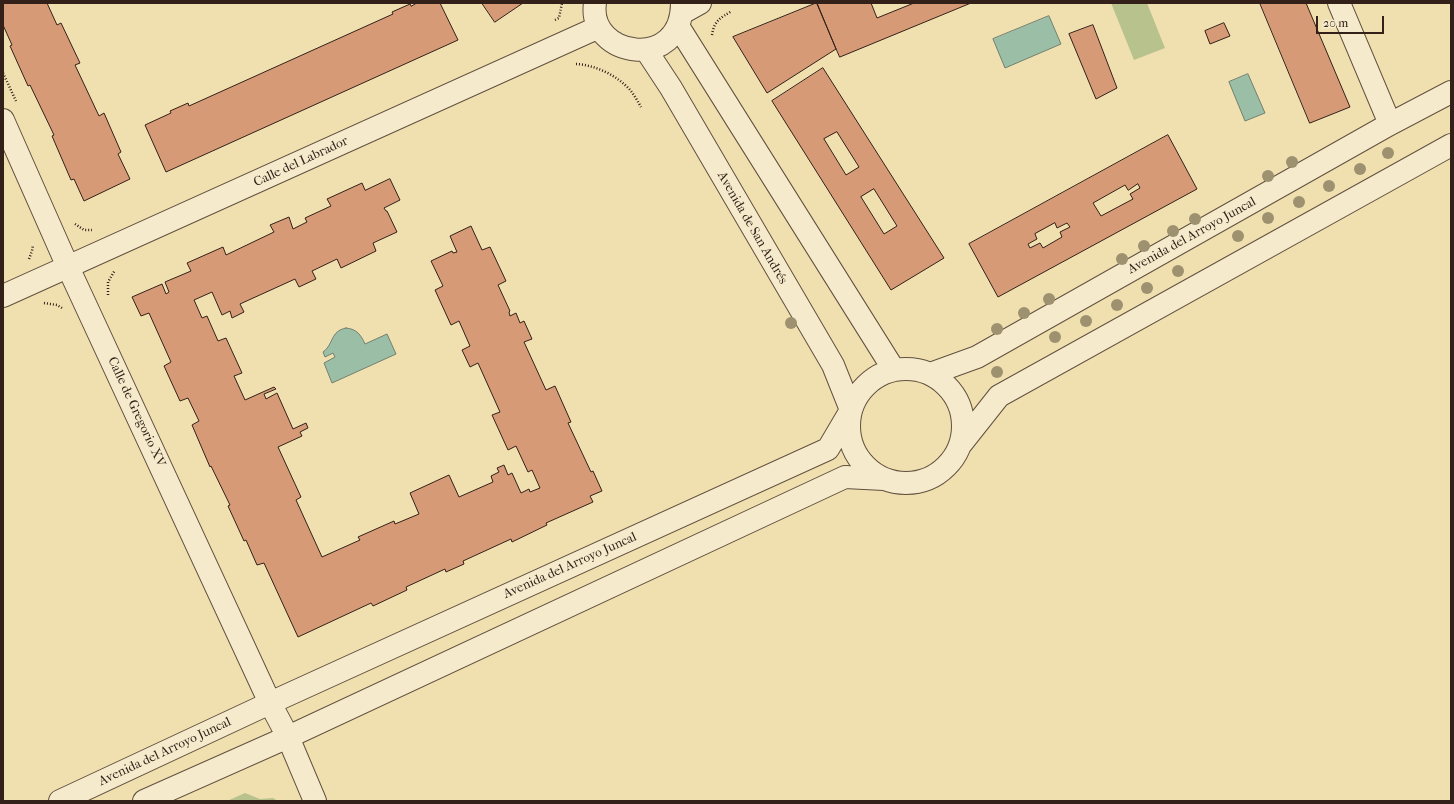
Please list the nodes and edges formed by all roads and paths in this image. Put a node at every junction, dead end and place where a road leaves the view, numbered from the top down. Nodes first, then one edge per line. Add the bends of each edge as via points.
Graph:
1 (562, 3) edge
2 (1339, 3) edge
3 (596, 10) edge
4 (686, 11) edge
5 (732, 11) dead end
6 (552, 22) dead end
7 (712, 37) dead end
8 (646, 50) junction
9 (570, 64) dead end
10 (3, 73) edge
11 (1451, 92) edge
12 (641, 107) dead end
13 (11, 114) edge
14 (1390, 124) junction
15 (1451, 145) edge
16 (72, 223) dead end
17 (95, 230) dead end
18 (33, 243) dead end
19 (28, 263) dead end
20 (68, 267) junction
21 (116, 268) dead end
22 (3, 296) edge
23 (110, 299) dead end
24 (40, 304) dead end
25 (67, 312) dead end
26 (894, 370) junction
27 (930, 374) junction
28 (851, 410) junction
29 (961, 444) junction
30 (884, 479) junction
31 (270, 703) junction
32 (288, 737) junction
33 (60, 801) edge
34 (144, 801) edge
35 (315, 801) edge

1 - 6 path via 559,18
2 - 14 street
3 - 8 street via 608,38 619,46 632,50
3 - 20 street, Calle del Labrador
4 - 8 street via 670,38 659,46
4 - 26 street
5 - 7 path via 717,20
8 - 28 street, Avenida de San Andrés via 833,365
9 - 12 path via 598,68 618,80 630,91
10 - 13 path
11 - 14 street, Avenida del Arroyo Juncal
13 - 20 street, Calle de Gregorio XV
14 - 27 street, Avenida del Arroyo Juncal via 977,357
15 - 29 street via 999,396
16 - 17 path via 84,230
18 - 19 path
20 - 22 street, Calle del Labrador
20 - 31 street, Calle de Gregorio XV
21 - 23 path via 108,282
24 - 25 path via 57,305
26 - 27 street via 912,369
26 - 28 street via 877,377 863,388
27 - 29 street via 944,383 955,395 962,411 964,427
28 - 30 street via 849,426 852,443 859,458 870,470
28 - 31 street, Avenida del Arroyo Juncal via 828,449
29 - 30 street via 952,460 938,473 922,481 903,483
30 - 32 street via 845,477
31 - 32 street
31 - 33 street, Avenida del Arroyo Juncal
32 - 34 street
32 - 35 street

